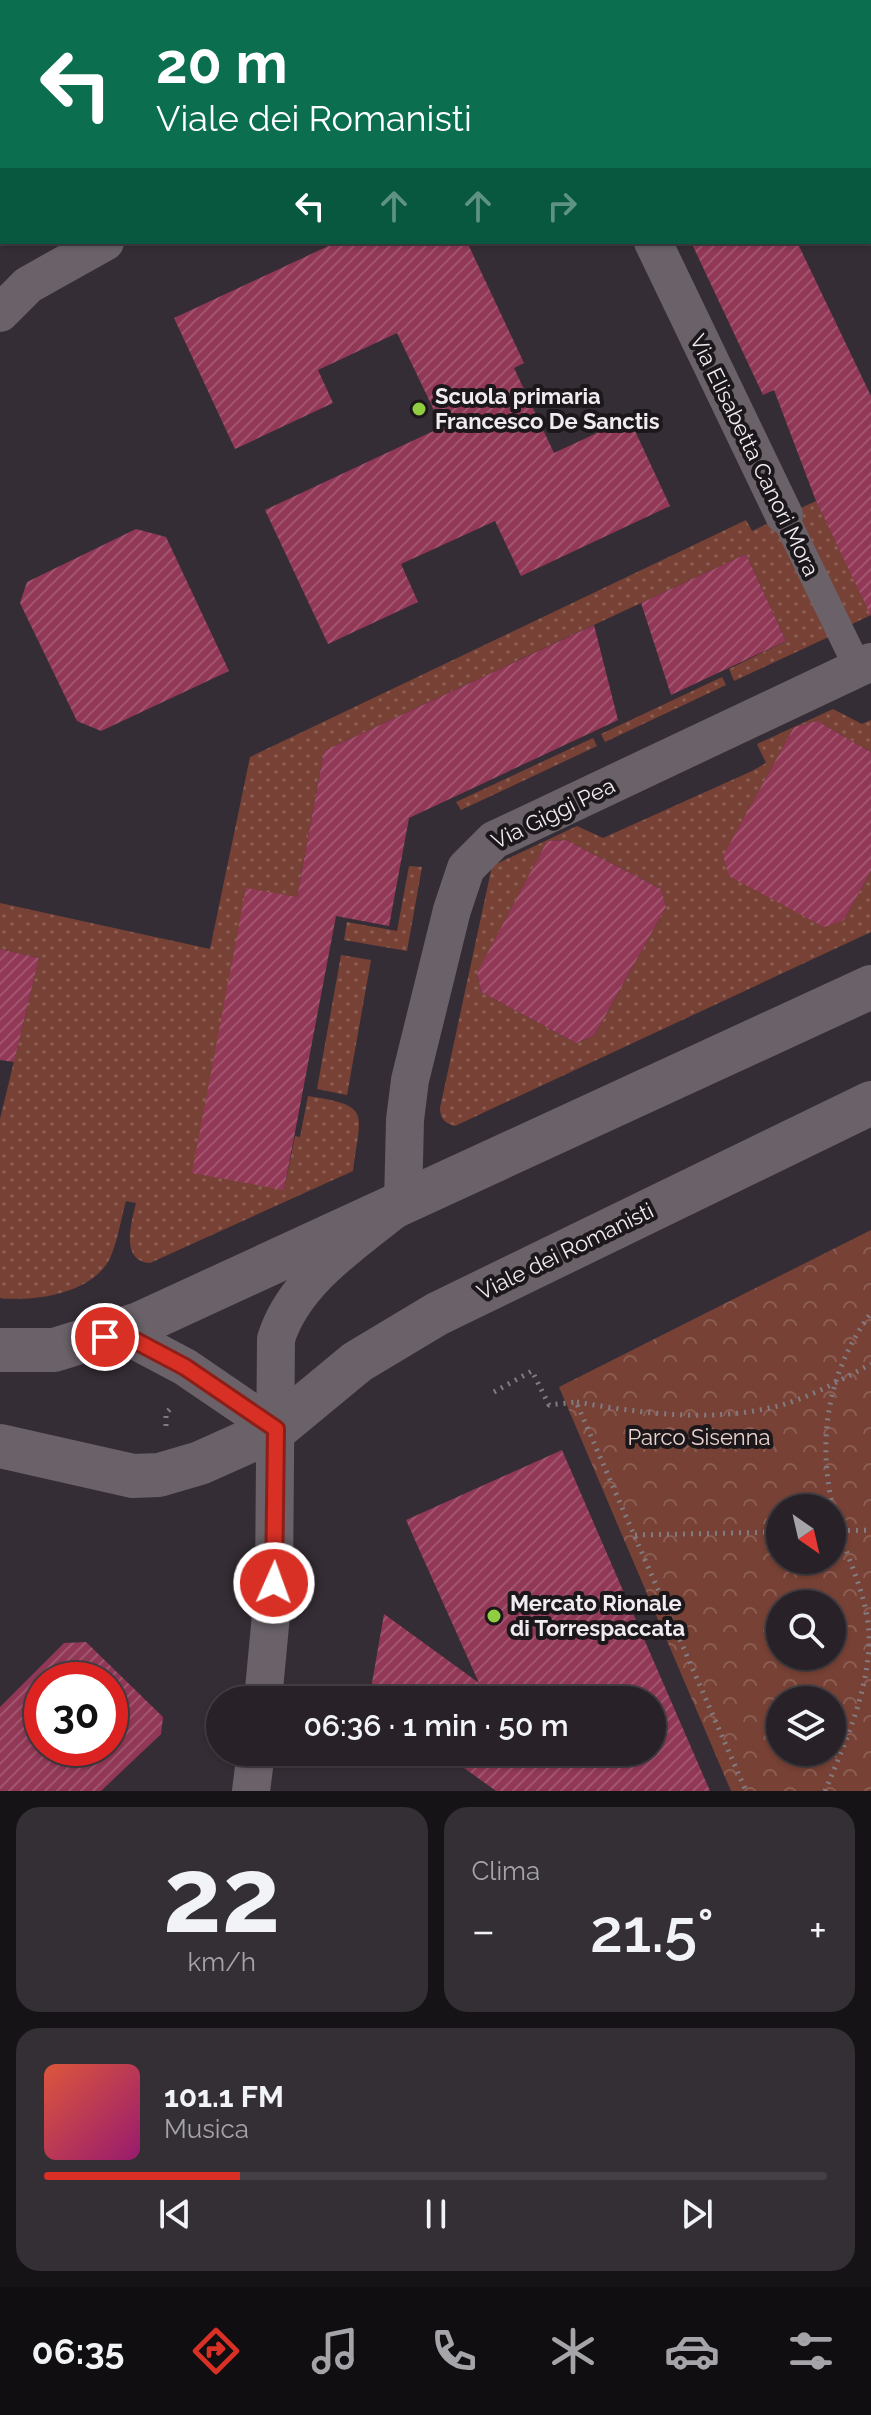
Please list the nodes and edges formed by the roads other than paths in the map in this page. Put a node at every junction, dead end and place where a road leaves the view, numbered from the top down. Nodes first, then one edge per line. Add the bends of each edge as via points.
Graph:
1 (101, 244) edge
2 (654, 244) edge
3 (0, 313) edge
4 (784, 515) joint
5 (865, 665) edge
6 (871, 987) edge
7 (871, 1103) edge
8 (403, 1203) junction
9 (119, 1332) junction
10 (0, 1350) edge
11 (276, 1429) junction
12 (0, 1446) edge
13 (264, 1686) edge
14 (254, 1766) edge
15 (251, 1791) edge

1 - 3 street via 28,285
2 - 4 street, Via Elisabetta Canori Mora
4 - 5 street, Via Elisabetta Canori Mora
5 - 8 street, Via Giggi Pea via 511,832 477,853 466,868 452,910 410,1080
6 - 8 street
7 - 11 street, Viale dei Romanisti via 437,1314 357,1362
8 - 9 street
8 - 11 street via 335,1259 285,1313 274,1350
9 - 10 street via 54,1350
9 - 11 street via 185,1367
11 - 12 street, Viale dei Romanisti via 200,1463 149,1476
11 - 13 street via 274,1583
14 - 15 street

